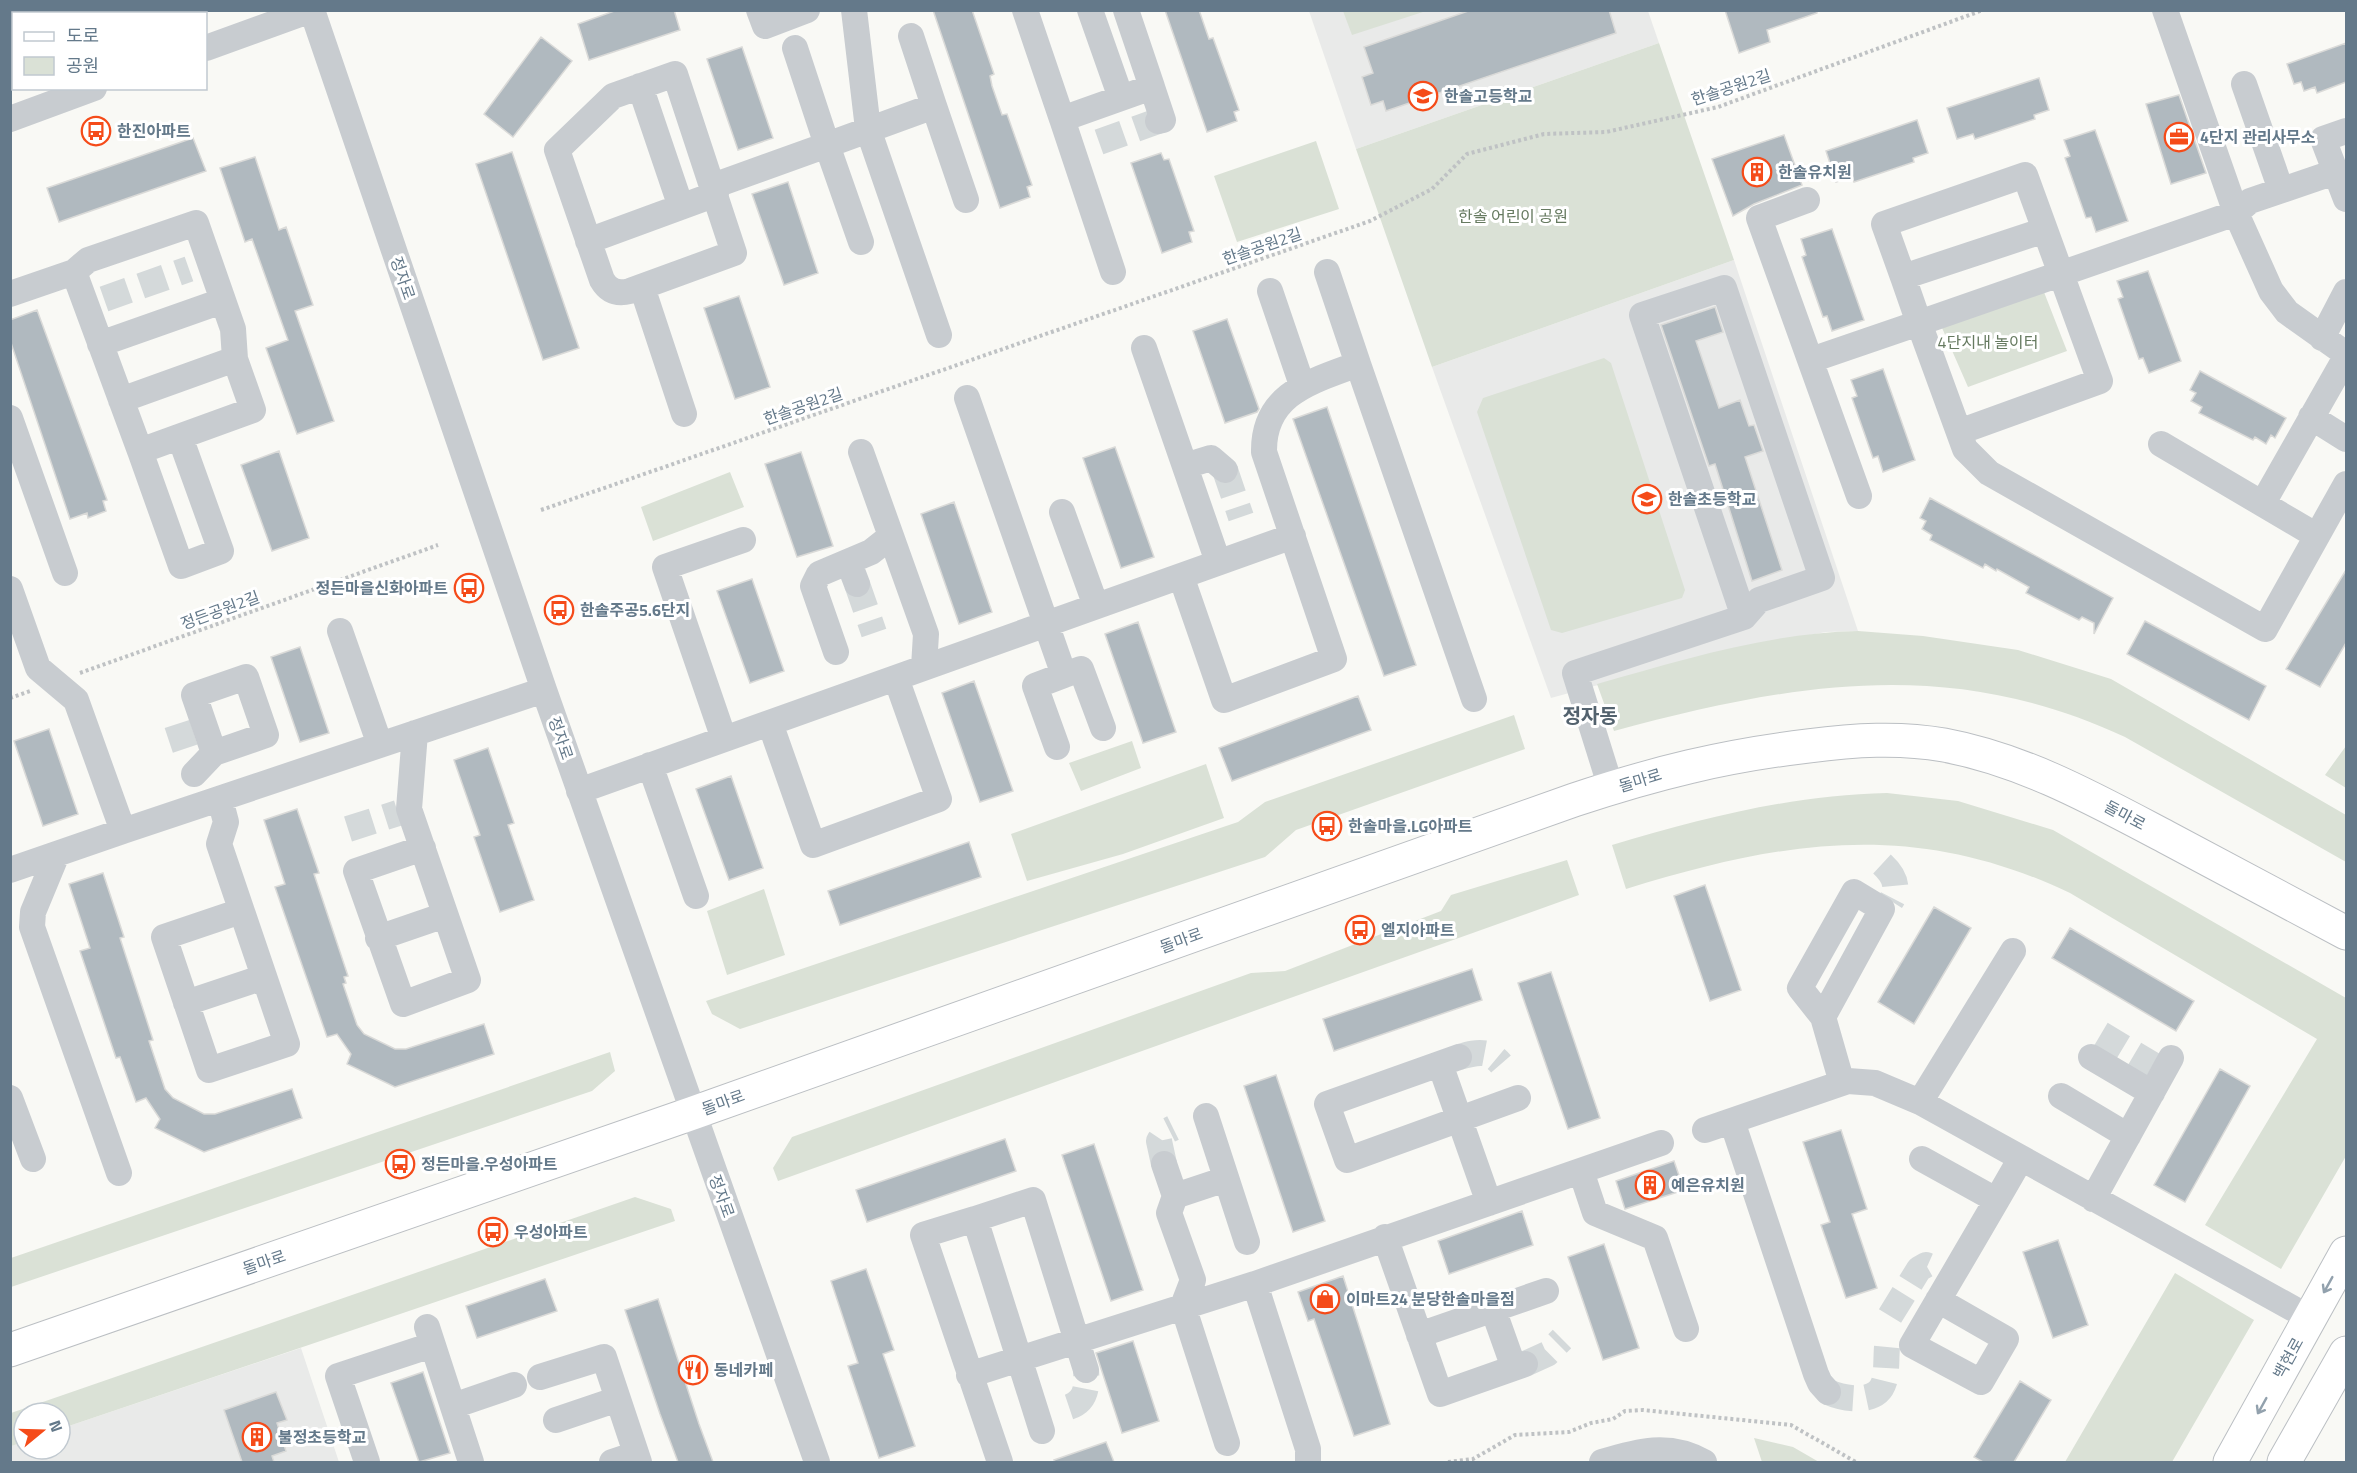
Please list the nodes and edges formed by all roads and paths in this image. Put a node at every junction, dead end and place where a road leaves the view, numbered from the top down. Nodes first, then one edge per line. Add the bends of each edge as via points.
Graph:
1 (311, 10) edge
2 (759, 10) edge
3 (807, 10) edge
4 (854, 10) edge
5 (1025, 10) edge
6 (1090, 10) edge
7 (1126, 10) edge
8 (1983, 10) edge
9 (2165, 10) edge
10 (911, 36) dead end
11 (207, 48) edge
12 (795, 48) dead end
13 (2244, 84) dead end
14 (640, 86) junction
15 (1152, 87) junction
16 (89, 90) edge
17 (1121, 98) junction
18 (934, 106) junction
19 (10, 119) edge
20 (1062, 119) junction
21 (1158, 122) dead end
22 (868, 129) junction
23 (2346, 131) edge
24 (827, 145) junction
25 (2335, 172) junction
26 (714, 190) junction
27 (2281, 190) junction
28 (966, 200) dead end
29 (1807, 200) dead end
30 (2346, 201) edge
31 (681, 207) junction
32 (2236, 213) junction
33 (2045, 230) junction
34 (588, 241) junction
35 (861, 242) dead end
36 (75, 272) junction
37 (1113, 272) dead end
38 (1327, 272) dead end
39 (2061, 274) junction
40 (1903, 277) junction
41 (642, 287) junction
42 (1270, 291) dead end
43 (2346, 292) edge
44 (10, 294) edge
45 (222, 301) junction
46 (1919, 323) junction
47 (939, 335) dead end
48 (2322, 338) junction
49 (100, 344) junction
50 (1144, 348) dead end
51 (2346, 355) edge
52 (235, 359) junction
53 (1811, 360) junction
54 (1358, 364) junction
55 (1302, 385) junction
56 (967, 398) dead end
57 (121, 400) junction
58 (684, 414) dead end
59 (2311, 417) junction
60 (10, 418) edge
61 (1959, 432) junction
62 (180, 437) junction
63 (2346, 439) edge
64 (2161, 444) dead end
65 (140, 451) junction
66 (861, 452) dead end
67 (1185, 466) junction
68 (1225, 470) dead end
69 (2346, 484) edge
70 (1859, 496) dead end
71 (2263, 503) junction
72 (541, 510) dead end
73 (1062, 512) dead end
74 (1293, 536) junction
75 (2317, 536) junction
76 (890, 537) junction
77 (743, 540) dead end
78 (438, 545) dead end
79 (1218, 562) junction
80 (65, 573) dead end
81 (1181, 576) junction
82 (10, 589) edge
83 (1096, 606) junction
84 (1744, 617) junction
85 (1046, 624) junction
86 (340, 631) dead end
87 (836, 652) dead end
88 (924, 667) junction
89 (78, 674) dead end
90 (1064, 675) junction
91 (896, 678) junction
92 (33, 690) dead end
93 (544, 690) junction
94 (10, 698) edge
95 (1474, 699) dead end
96 (770, 723) junction
97 (1103, 728) dead end
98 (415, 733) junction
99 (724, 739) junction
100 (380, 745) junction
101 (1058, 747) dead end
102 (214, 753) dead end
103 (650, 765) junction
104 (1611, 788) junction
105 (579, 791) junction
106 (212, 801) junction
107 (123, 831) junction
108 (423, 848) junction
109 (57, 854) junction
110 (10, 870) edge
111 (696, 896) dead end
112 (241, 911) junction
113 (445, 915) junction
114 (2346, 933) edge
115 (378, 938) junction
116 (2013, 951) dead end
117 (264, 977) junction
118 (186, 1003) junction
119 (1823, 1017) junction
120 (2091, 1057) dead end
121 (1842, 1083) junction
122 (2061, 1096) dead end
123 (10, 1098) edge
124 (1518, 1098) dead end
125 (1920, 1102) junction
126 (693, 1113) junction
127 (1206, 1116) dead end
128 (1460, 1120) junction
129 (1732, 1121) junction
130 (1705, 1130) dead end
131 (2128, 1136) junction
132 (1661, 1143) dead end
133 (2021, 1158) junction
134 (33, 1159) dead end
135 (1922, 1159) dead end
136 (1164, 1164) tunnel mouth
137 (1581, 1171) junction
138 (119, 1173) dead end
139 (1226, 1179) junction
140 (1175, 1196) junction
141 (2093, 1199) junction
142 (1996, 1200) junction
143 (1489, 1203) junction
144 (975, 1220) junction
145 (1385, 1237) junction
146 (1247, 1242) dead end
147 (2346, 1253) edge
148 (1941, 1283) tunnel mouth
149 (1255, 1284) junction
150 (1546, 1291) dead end
151 (1183, 1306) junction
152 (1493, 1309) junction
153 (2310, 1318) junction
154 (1686, 1329) dead end
155 (1419, 1335) junction
156 (1077, 1341) junction
157 (10, 1350) edge
158 (2346, 1353) edge
159 (1020, 1361) junction
160 (1086, 1370) tunnel mouth
161 (969, 1375) junction
162 (540, 1377) dead end
163 (514, 1385) dead end
164 (1828, 1392) dead end
165 (618, 1399) junction
166 (453, 1406) junction
167 (556, 1420) dead end
168 (1042, 1431) dead end
169 (1227, 1443) dead end
170 (629, 1460) edge
171 (367, 1462) edge
172 (471, 1462) edge
173 (817, 1462) edge
174 (1000, 1462) edge
175 (1308, 1462) edge
176 (1602, 1462) edge
177 (1704, 1462) edge
178 (2230, 1462) edge
179 (2284, 1462) edge

1 - 11 street
1 - 93 street, 정자로
2 - 3 street via 765,26
4 - 22 street
5 - 20 street
6 - 17 street
7 - 15 street
8 - 72 path, 한솔공원2길 via 1718,107 1606,132 1544,134 1467,154 1432,189 1370,221
9 - 32 street
10 - 18 street
12 - 24 street
13 - 27 street
14 - 26 street via 675,74
14 - 31 street
14 - 34 street via 613,96 557,150
15 - 17 street
15 - 21 street via 1163,120
16 - 19 street
17 - 20 street
18 - 22 street
18 - 28 street
20 - 37 street
22 - 24 street
22 - 47 street
23 - 25 street via 2324,139
24 - 26 street
24 - 35 street
25 - 27 street
25 - 30 street
26 - 31 street
26 - 41 street via 734,252
27 - 32 street via 2250,201
29 - 53 street via 1759,218
31 - 34 street
32 - 39 street
32 - 48 street via 2271,291 2288,312
33 - 39 street
33 - 40 street
33 - 40 street via 2025,175 1884,224
34 - 41 street via 605,286 621,293
36 - 44 street
36 - 45 street via 88,260 196,222
36 - 49 street via 95,302
38 - 54 street
39 - 46 street
39 - 61 street via 2100,381
40 - 46 street
41 - 58 street
42 - 55 street
43 - 48 street
45 - 49 street
45 - 52 street via 233,329
46 - 53 street
46 - 61 street
48 - 51 street
49 - 57 street
50 - 67 street
51 - 59 street
52 - 57 street
52 - 62 street via 253,410
53 - 70 street
54 - 55 street
54 - 95 street
55 - 74 street via 1276,409 1264,437 1264,452
56 - 85 street
57 - 65 street
59 - 63 street
59 - 71 street
60 - 80 street
61 - 75 street via 1973,460 1989,473 2265,629
62 - 65 street
62 - 65 street via 221,551 181,566
64 - 71 street
66 - 76 street
67 - 68 street via 1211,458
67 - 79 street
69 - 75 street
71 - 75 street
73 - 83 street
74 - 79 street
74 - 81 street via 1334,659 1224,700
76 - 87 street via 853,573 819,574 813,586
76 - 88 street via 926,634
77 - 99 street via 665,567
78 - 89 path, 정든공원2길
79 - 81 street
81 - 83 street
82 - 107 street via 38,668 76,700
83 - 85 street
84 - 84 street via 1759,600 1822,578 1724,288 1642,315
84 - 104 street via 1575,673
85 - 88 street
85 - 90 street
86 - 100 street
88 - 91 street
90 - 97 street via 1081,669
90 - 101 street via 1035,686
91 - 96 street
91 - 96 street via 939,799 813,845
92 - 94 path
93 - 98 street
93 - 105 street, 정자로
96 - 99 street
98 - 100 street
98 - 108 street via 404,811
99 - 103 street
100 - 106 street
102 - 106 street via 191,766
103 - 105 street
103 - 111 street
104 - 114 main road, 돌마로 via 1703,761 1764,751 1853,740 1944,745 2013,762 2072,788
104 - 126 main road, 돌마로
105 - 126 street, 정자로
106 - 107 street
106 - 112 street via 226,822 219,844
107 - 109 street
108 - 113 street
108 - 115 street via 356,871
109 - 110 street
109 - 138 street via 33,912 32,927
112 - 117 street
112 - 118 street via 164,937
113 - 115 street
113 - 115 street via 468,980 403,1004
116 - 125 street
117 - 118 street
117 - 118 street via 287,1044 209,1070
119 - 119 street via 1887,905 1854,892 1800,988
119 - 121 street
120 - 131 street via 2160,1072
121 - 125 street via 1875,1083
121 - 129 street
122 - 131 street
123 - 134 street
124 - 128 street
125 - 133 street
126 - 157 main road, 돌마로
126 - 173 street, 정자로
127 - 139 street
128 - 128 street via 1450,1060 1327,1104 1347,1160
128 - 143 street
129 - 130 street
129 - 164 street via 1816,1374
131 - 141 street
132 - 137 street
133 - 141 street
133 - 142 street
135 - 142 street
136 - 140 street
137 - 143 street
137 - 154 street via 1595,1213 1655,1239
139 - 140 street
139 - 146 street
140 - 151 street via 1169,1214 1193,1280
141 - 153 street
142 - 148 street
143 - 145 street
144 - 156 street via 1033,1200
144 - 159 street
144 - 161 street via 923,1235
145 - 149 street
145 - 155 street
147 -> 153 main road, 백현로
149 - 151 street
149 - 175 street via 1308,1449
150 - 152 street
151 - 156 street
151 - 169 street
152 - 155 street
152 - 155 street via 1520,1366 1440,1394
153 -> 178 main road, 백현로
156 - 159 street
156 - 160 street
158 - 179 main road
159 - 161 street
159 - 168 street
161 - 174 street
162 - 165 street via 603,1357
163 - 166 street
165 - 167 street
165 - 170 street
166 - 171 street via 430,1336 338,1376
166 - 172 street
176 - 177 street via 1656,1449 1678,1451

